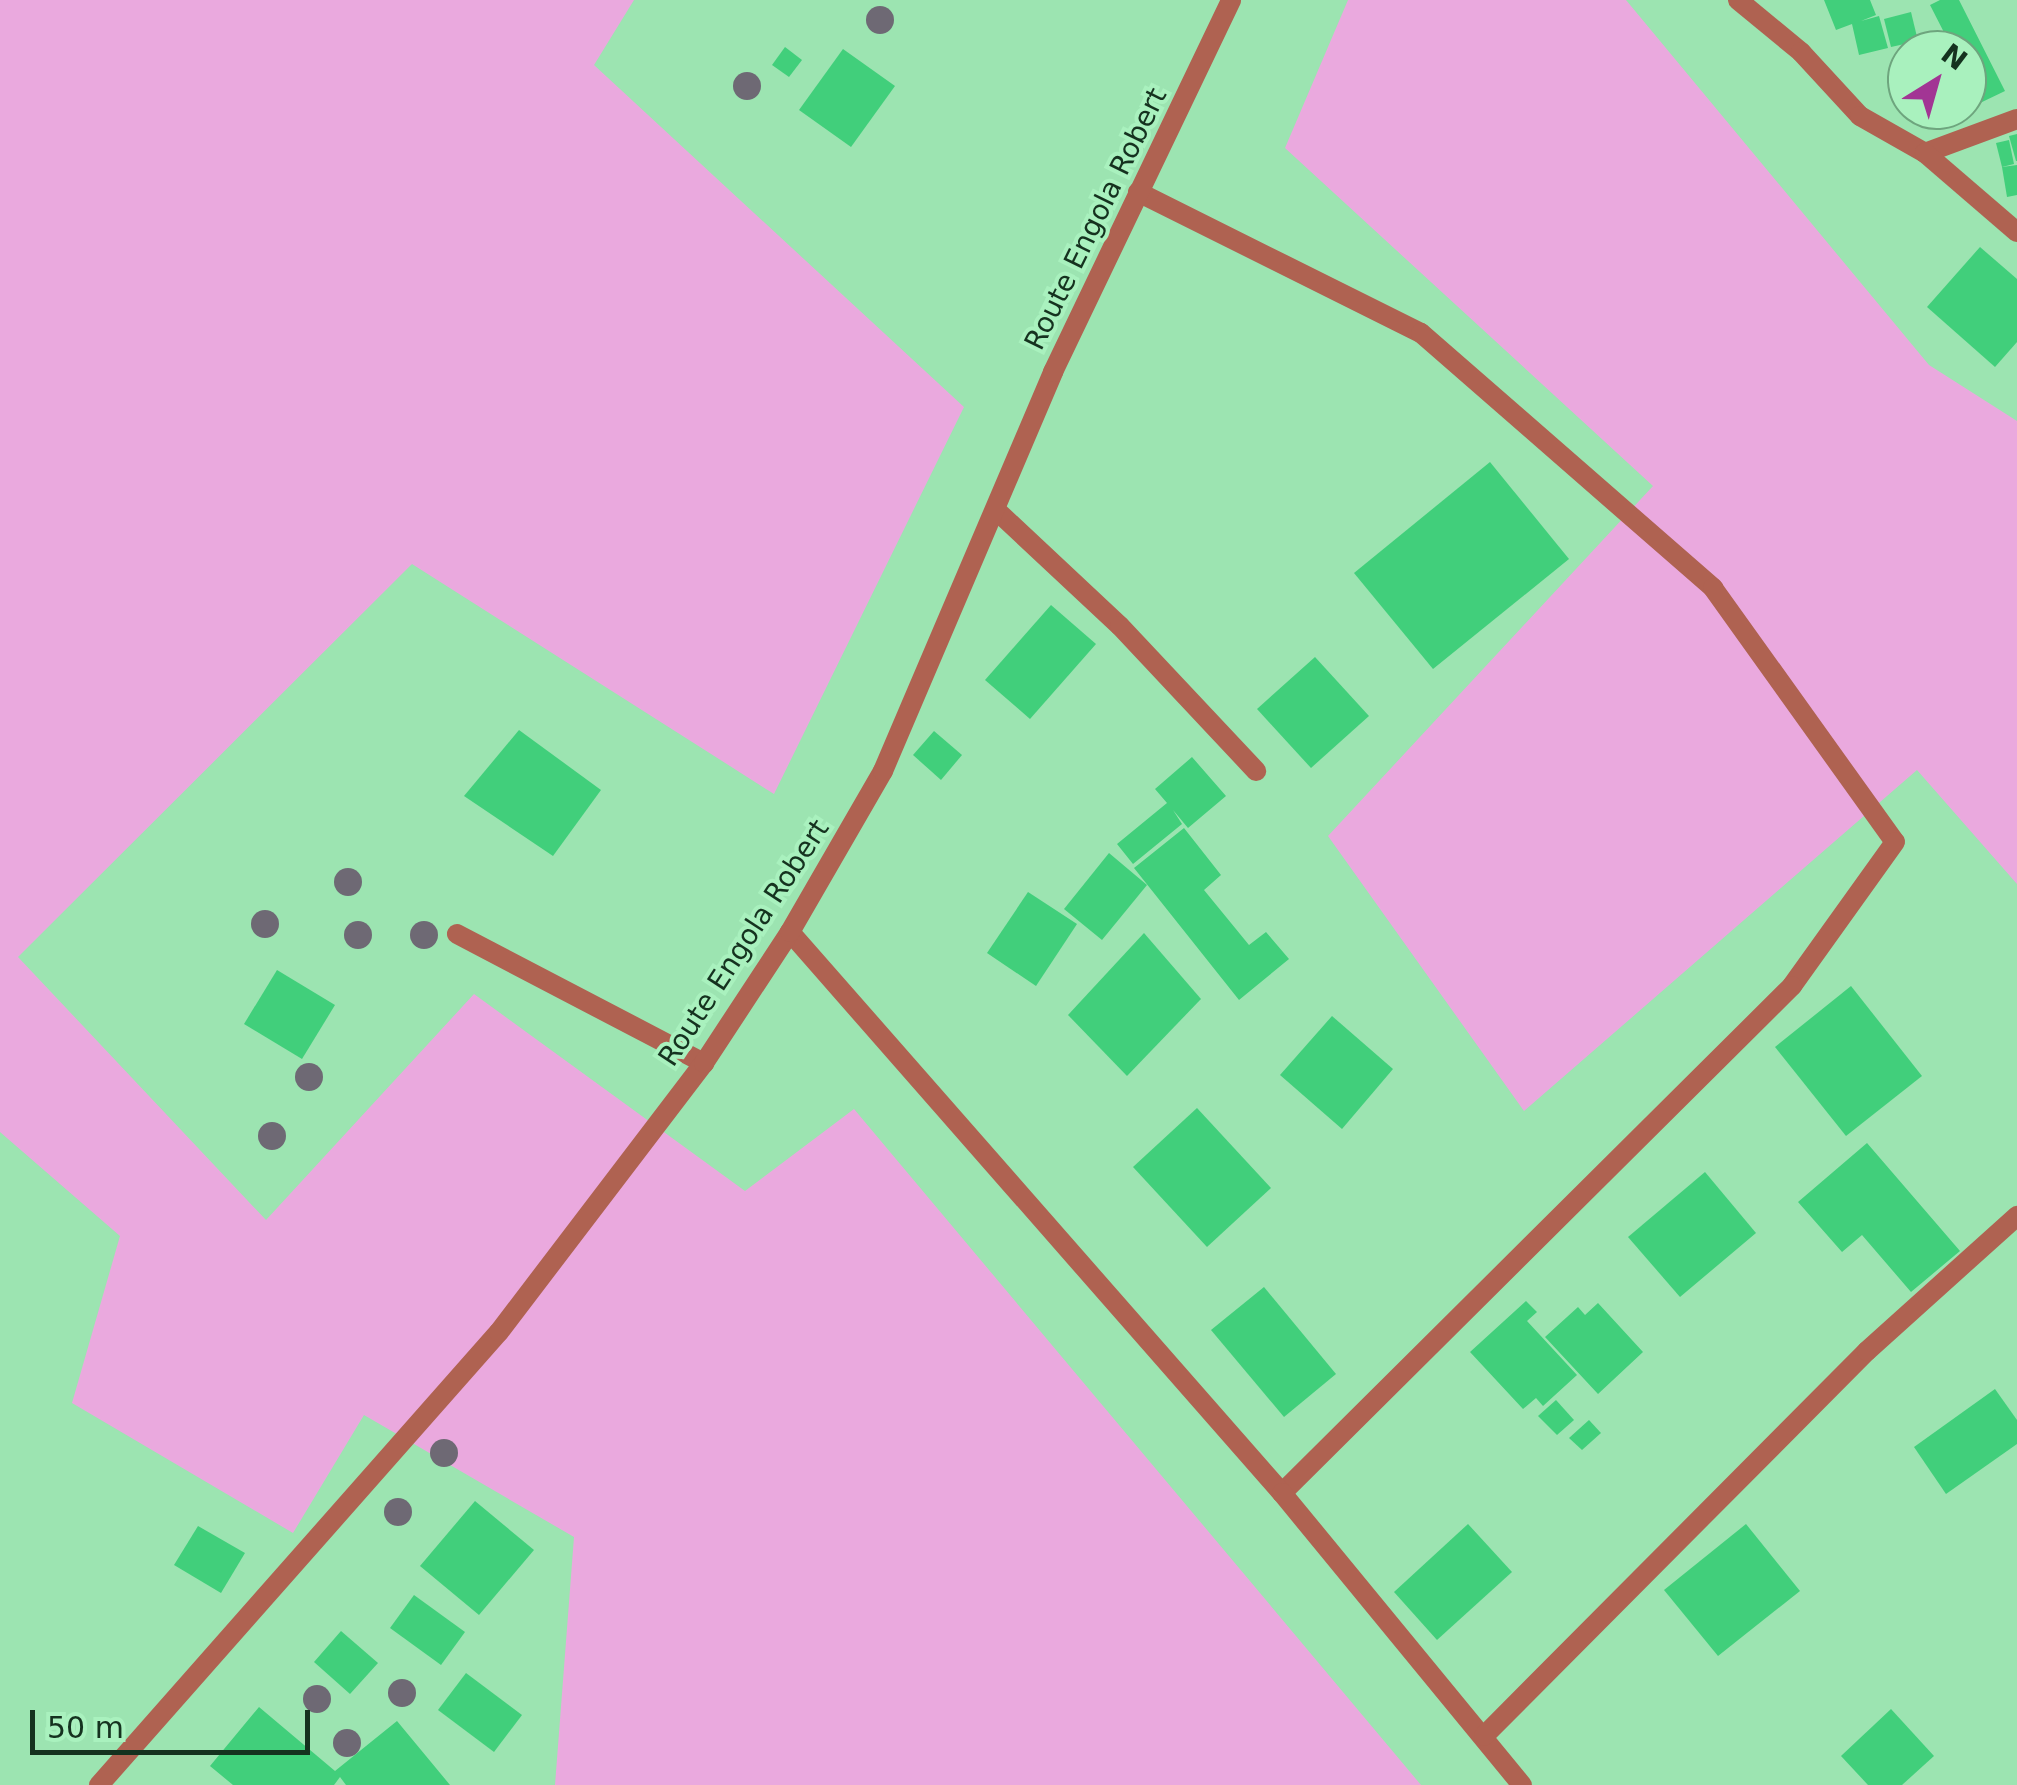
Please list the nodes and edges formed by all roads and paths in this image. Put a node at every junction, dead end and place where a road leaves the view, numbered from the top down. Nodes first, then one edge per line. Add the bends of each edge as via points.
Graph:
1 (1231, 0) edge
2 (1738, 0) edge
3 (2017, 119) edge
4 (1926, 152) junction
5 (1138, 192) junction
6 (2017, 232) edge
7 (997, 511) junction
8 (1256, 772) dead end
9 (790, 932) junction
10 (457, 934) dead end
11 (704, 1062) junction
12 (2017, 1216) edge
13 (1282, 1493) junction
14 (1484, 1736) junction
15 (99, 1785) edge
16 (1522, 1785) edge

1 - 5 street, Route Engola Robert
2 - 4 street via 1801,52 1860,116
3 - 4 street
4 - 6 street
5 - 7 street, Route Engola Robert via 1052,372
5 - 13 street via 1421,334 1713,588 1896,842 1792,986
7 - 8 street via 1120,626
7 - 9 street, Route Engola Robert via 883,771
9 - 11 street, Route Engola Robert
9 - 13 street
10 - 11 street
11 - 15 street, Route Engola Robert via 500,1332
12 - 14 street via 1867,1351
13 - 14 street
14 - 16 street

